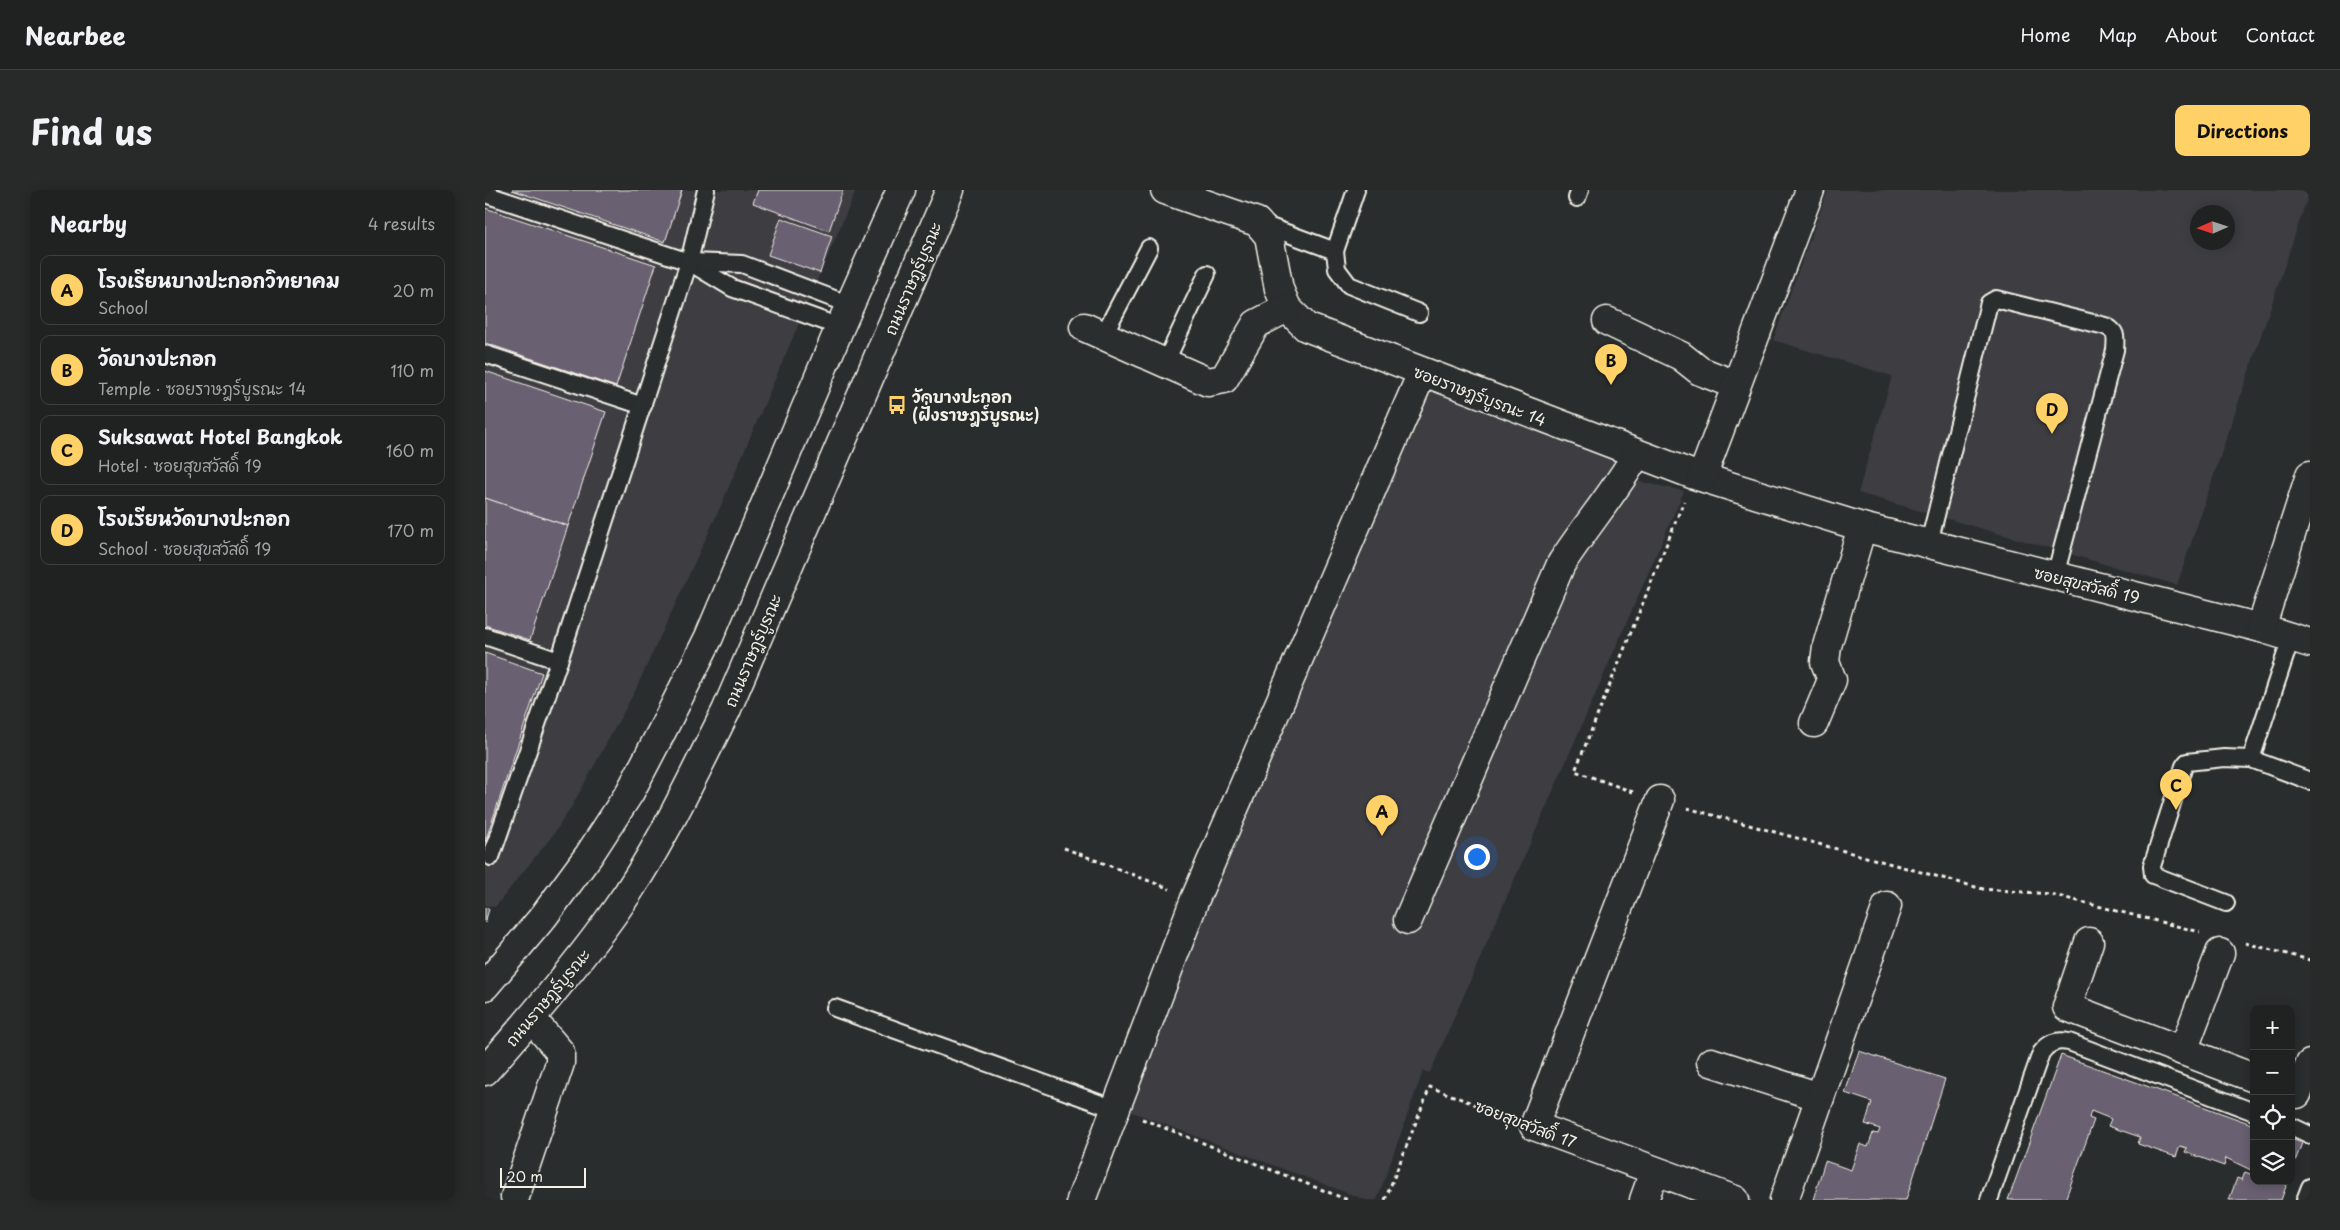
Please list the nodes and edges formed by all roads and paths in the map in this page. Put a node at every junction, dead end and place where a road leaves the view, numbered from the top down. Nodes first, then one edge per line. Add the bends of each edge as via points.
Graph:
1 (706, 190) edge
2 (901, 190) edge
3 (950, 190) edge
4 (1165, 190) edge
5 (1356, 190) edge
6 (1810, 190) edge
7 (485, 194) edge
8 (1257, 222) junction
9 (1149, 248) dead end
10 (1335, 252) junction
11 (689, 262) junction
12 (1207, 274) dead end
13 (1287, 308) junction
14 (1419, 313) dead end
15 (845, 316) junction
16 (1607, 321) dead end
17 (1094, 332) joint
18 (485, 354) edge
19 (1165, 363) junction
20 (1423, 373) junction
21 (1736, 385) junction
22 (643, 406) junction
23 (1637, 454) junction
24 (2310, 475) edge
25 (1698, 476) junction
26 (1862, 527) junction
27 (1929, 543) junction
28 (2055, 576) junction
29 (2261, 628) junction
30 (485, 636) edge
31 (2300, 640) edge
32 (559, 660) junction
33 (1814, 723) dead end
34 (2251, 759) junction
35 (2310, 781) edge
36 (1660, 800) junction
37 (1063, 848) dead end
38 (491, 857) dead end
39 (1195, 898) junction
40 (2226, 902) dead end
41 (1887, 906) dead end
42 (1408, 920) dead end
43 (2089, 942) dead end
44 (2222, 943) junction
45 (2310, 960) edge
46 (485, 986) edge
47 (835, 1008) dead end
48 (531, 1018) junction
49 (2183, 1051) junction
50 (1711, 1062) dead end
51 (2310, 1064) edge
52 (485, 1071) edge
53 (2250, 1076) edge
54 (2299, 1095) edge
55 (1820, 1097) junction
56 (1115, 1109) junction
57 (2250, 1110) edge
58 (1534, 1126) junction
59 (2295, 1128) edge
60 (2310, 1135) edge
61 (1654, 1172) junction
62 (2310, 1187) edge
63 (515, 1197) dead end
64 (1081, 1200) edge
65 (1348, 1200) edge
66 (1385, 1200) edge
67 (1644, 1200) edge
68 (1735, 1200) edge
69 (1784, 1200) edge
70 (1989, 1200) edge
71 (2305, 1200) edge

1 - 11 lane
2 - 15 street
3 - 48 street, ถนนราษฎร์บูรณะ via 730,702 689,785 617,908
4 - 8 street
5 - 10 lane
6 - 21 street
7 - 11 lane
8 - 10 lane
8 - 13 street, ซอยราษฎร์บูรณะ 14 via 1269,236 1279,289
9 - 17 lane
10 - 14 lane via 1337,269 1349,285
11 - 15 lane via 732,288
11 - 15 lane via 742,264
11 - 22 lane
12 - 19 lane
13 - 19 street via 1256,324 1224,379 1208,382
13 - 20 street, ซอยราษฎร์บูรณะ 14 via 1306,327
15 - 46 street via 709,637 630,792 549,909
16 - 21 street via 1681,356 1700,371
17 - 19 street
18 - 22 lane
20 - 23 street, ซอยราษฎร์บูรณะ 14
20 - 39 street
21 - 25 street
22 - 32 lane
23 - 25 street, ซอยราษฎร์บูรณะ 14
23 - 42 street via 1619,485 1561,564
24 - 29 street
25 - 26 street, ซอยราษฎร์บูรณะ 14
25 - 36 path via 1575,771
26 - 27 street, ซอยสุขสวัสดิ์ 19
26 - 33 street via 1827,646 1825,662 1832,680
27 - 28 street, ซอยสุขสวัสดิ์ 19
27 - 28 lane via 1989,303 1996,299 2004,300 2105,326 2113,329 2115,350
28 - 29 street, ซอยสุขสวัสดิ์ 19
29 - 31 street, ซอยสุขสวัสดิ์ 19
30 - 32 lane
31 - 34 lane
32 - 38 lane
34 - 35 lane
34 - 40 lane via 2187,762 2152,866 2153,875
36 - 44 path via 1983,889 2050,894
36 - 58 street
37 - 39 path
39 - 56 street
41 - 55 street
43 - 49 street via 2067,1007
44 - 45 path
44 - 49 street
47 - 56 lane
48 - 52 street, ถนนราษฎร์บูรณะ
48 - 63 street via 560,1052 560,1063
49 - 53 street
50 - 55 street
51 - 54 street
55 - 69 street
56 - 64 street
56 - 65 path
57 - 70 lane via 2059,1040 2041,1052
58 - 61 street, ซอยสุขสวัสดิ์ 17
58 - 66 path, ซอยสุขสวัสดิ์ 17 via 1431,1087
59 - 60 lane
61 - 67 street
61 - 68 street, ซอยสุขสวัสดิ์ 17
62 - 71 lane

